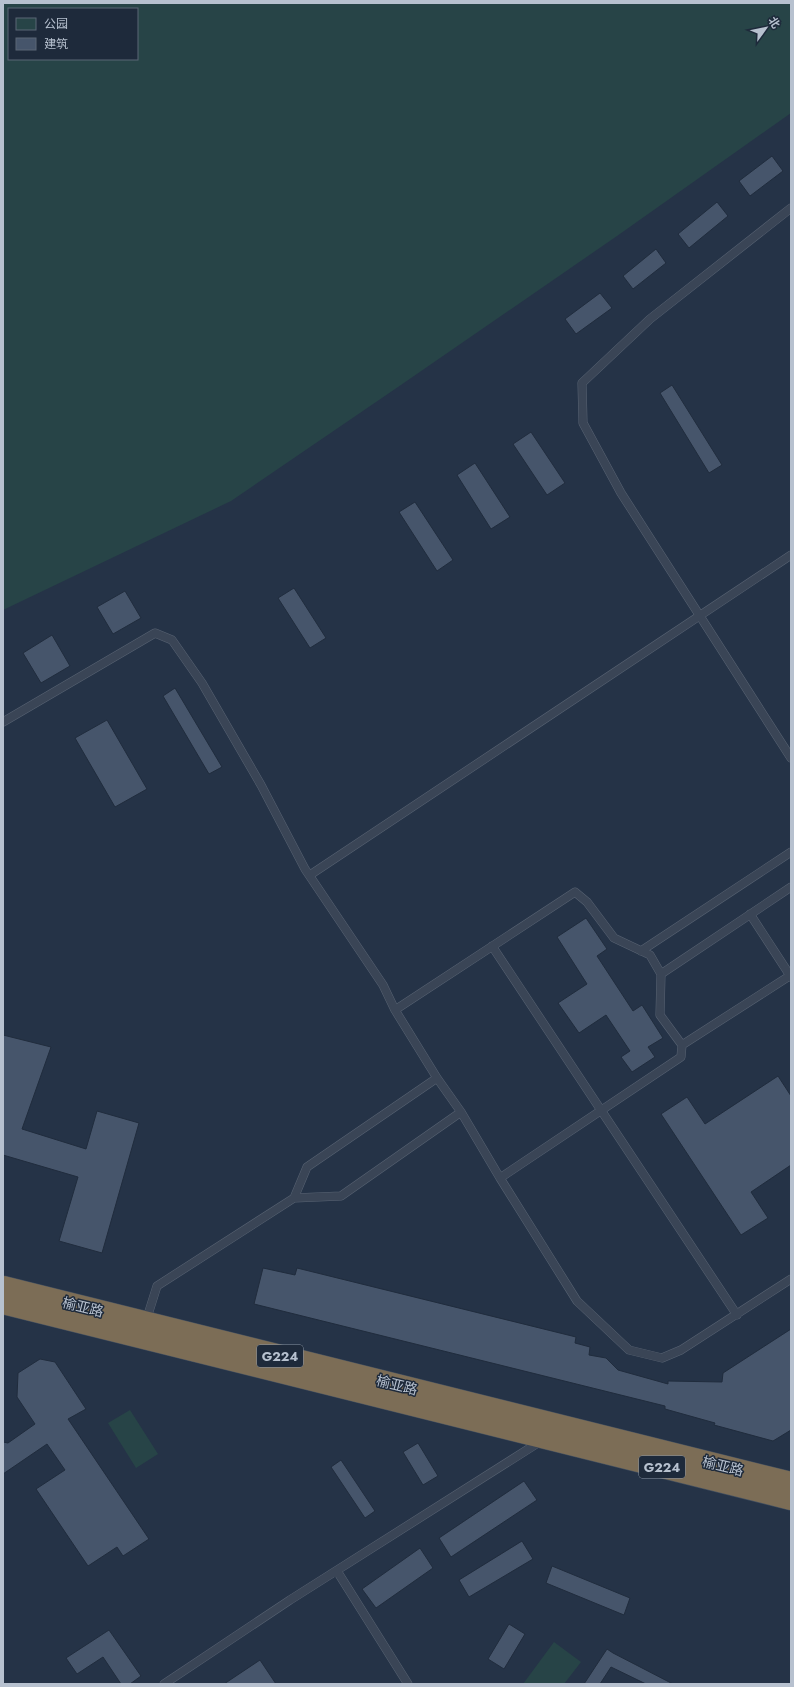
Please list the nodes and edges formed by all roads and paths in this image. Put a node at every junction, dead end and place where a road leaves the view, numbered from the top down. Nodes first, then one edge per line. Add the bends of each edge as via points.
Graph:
1 (791, 208) edge
2 (791, 555) edge
3 (701, 615) junction
4 (3, 722) edge
5 (791, 758) edge
6 (791, 852) edge
7 (310, 875) junction
8 (791, 887) edge
9 (750, 914) junction
10 (492, 946) junction
11 (641, 951) junction
12 (661, 974) junction
13 (791, 976) edge
14 (395, 1010) junction
15 (682, 1045) junction
16 (437, 1078) junction
17 (601, 1110) junction
18 (461, 1112) junction
19 (500, 1178) junction
20 (294, 1198) junction
21 (791, 1279) edge
22 (3, 1287) edge
23 (3, 1303) edge
24 (737, 1315) junction
25 (145, 1322) junction
26 (546, 1438) junction
27 (791, 1483) edge
28 (791, 1499) edge
29 (336, 1571) junction
30 (164, 1684) edge
31 (408, 1684) edge

1 - 3 lane via 650,319 582,383 583,422 621,493
2 - 3 lane
3 - 5 lane
3 - 7 lane
4 - 7 lane via 155,633 172,640 202,683
6 - 11 lane
7 - 14 lane via 383,985
8 - 9 lane
9 - 12 lane
9 - 13 lane
10 - 11 lane via 575,892 587,902 614,938
10 - 14 lane
10 - 17 lane
11 - 12 lane via 650,955
12 - 15 lane via 660,1015
13 - 15 lane
14 - 16 lane
15 - 17 lane via 681,1057
16 - 18 lane
16 - 20 lane via 307,1167
17 - 19 lane
17 - 24 lane
18 - 19 lane
18 - 20 lane via 341,1196
19 - 24 lane via 577,1301 629,1350 662,1358 681,1350
20 - 25 lane via 157,1286
21 - 24 lane
22 - 25 highway, 榆亚路 / G224
23 - 26 highway, 榆亚路 / G224
25 - 27 highway, 榆亚路 / G224
26 - 28 highway, 榆亚路 / G224
26 - 29 lane
29 - 30 lane
29 - 31 lane

